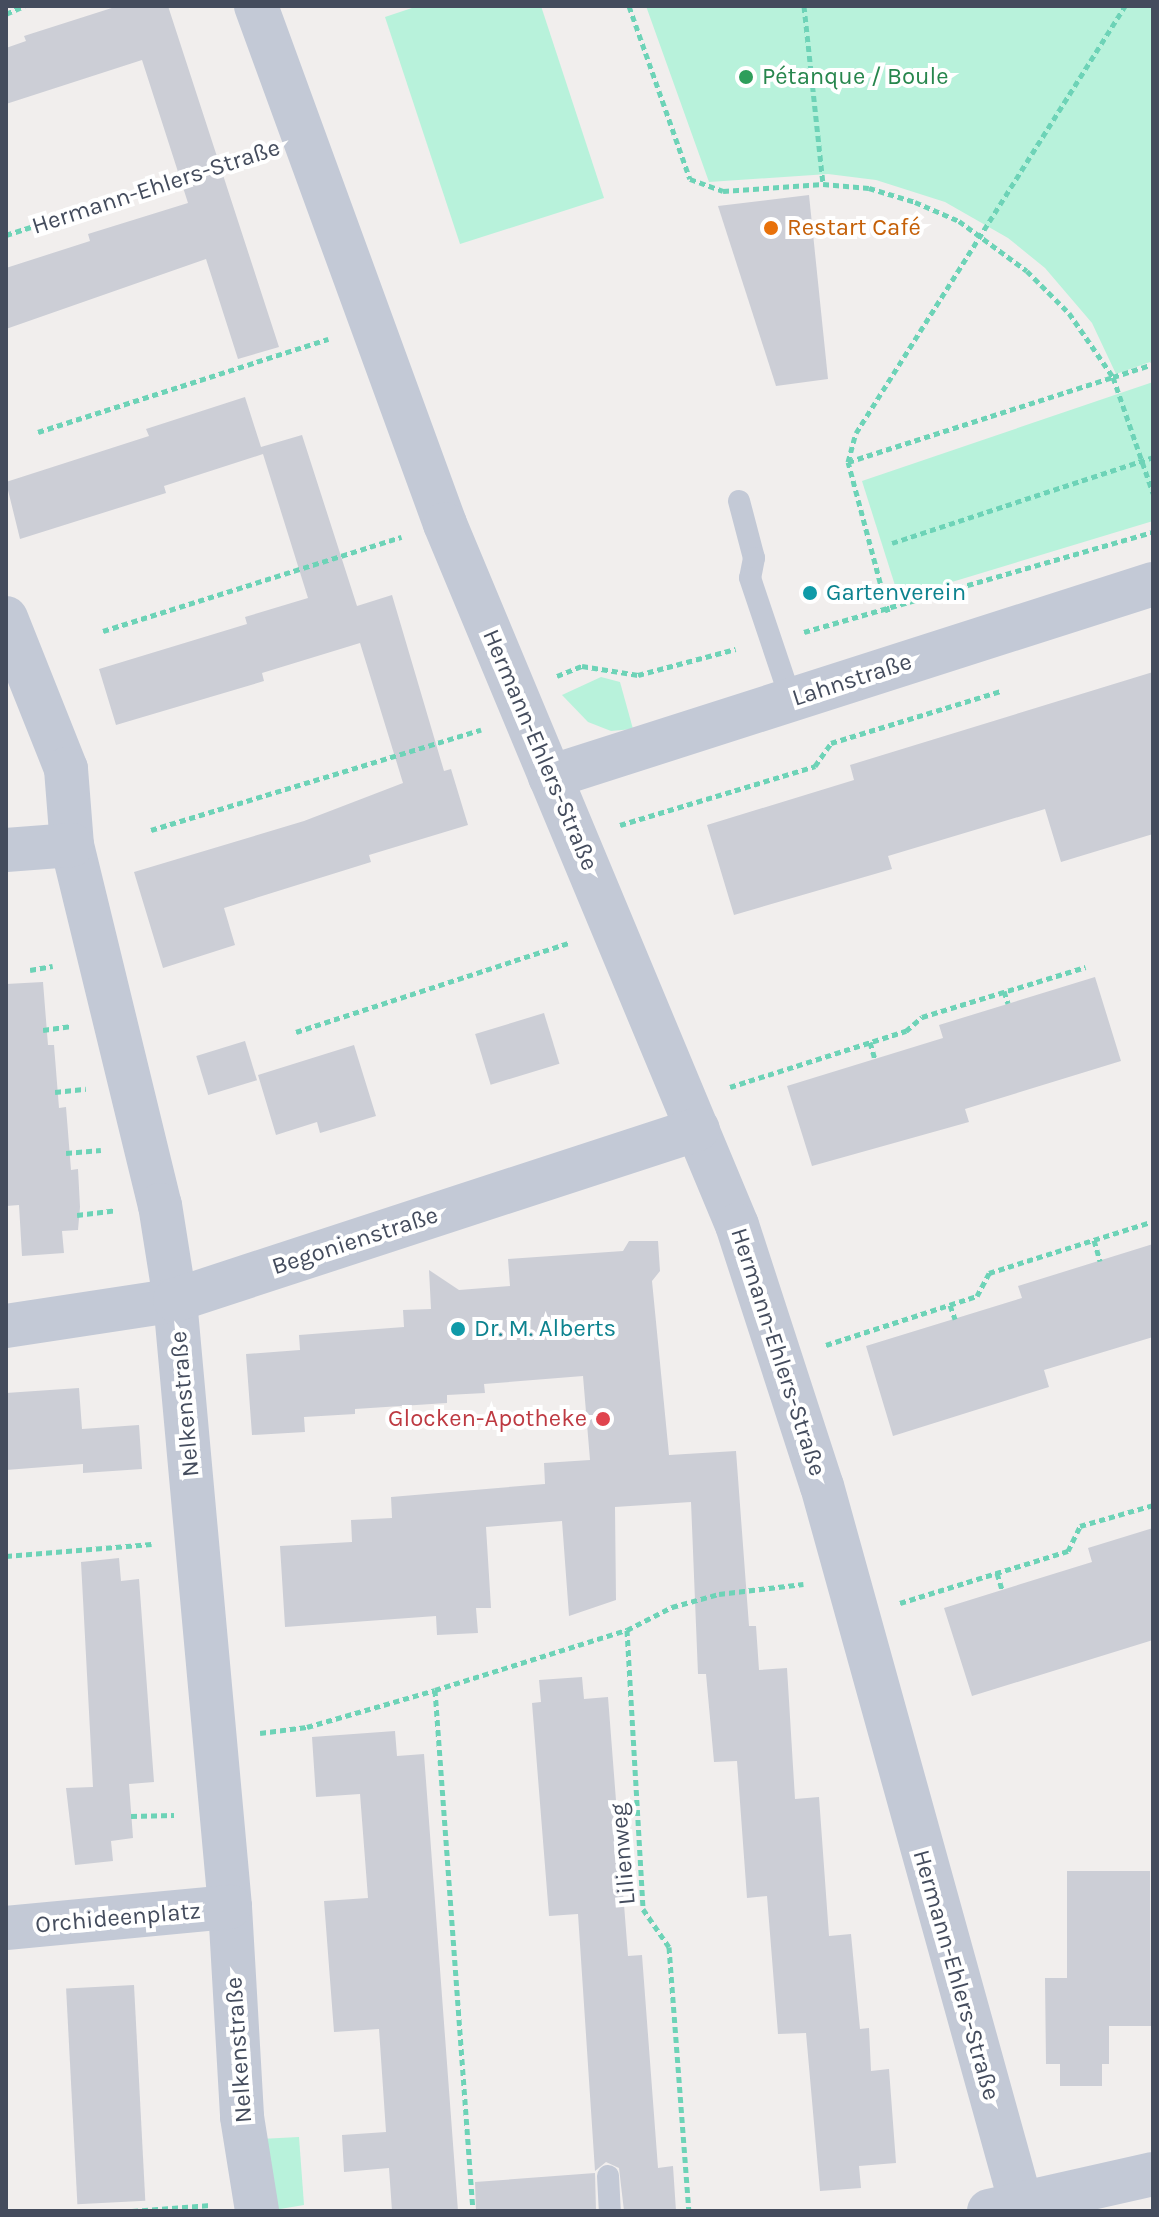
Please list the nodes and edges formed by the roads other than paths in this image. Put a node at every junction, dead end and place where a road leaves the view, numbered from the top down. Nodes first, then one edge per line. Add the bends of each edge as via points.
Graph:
1 (256, 6) edge
2 (739, 501) dead end
3 (1153, 584) edge
4 (6, 618) edge
5 (791, 700) junction
6 (550, 777) junction
7 (72, 845) junction
8 (6, 850) edge
9 (693, 1115) junction
10 (175, 1300) junction
11 (6, 1326) edge
12 (230, 1907) junction
13 (6, 1928) edge
14 (1153, 2174) edge
15 (608, 2176) dead end
16 (255, 2207) edge
17 (1011, 2208) edge
18 (610, 2211) edge

1 - 6 street, Hermann-Ehlers-Straße via 445,524
2 - 5 lane via 754,558 750,578
3 - 5 street, Lahnstraße
4 - 7 street, Nelkenstraße via 66,769
5 - 6 street, Lahnstraße
6 - 9 street, Hermann-Ehlers-Straße
7 - 8 street
7 - 10 street, Nelkenstraße via 160,1205
9 - 10 street, Begonienstraße
9 - 17 street, Hermann-Ehlers-Straße via 783,1359 845,1570
10 - 11 street, Begonienstraße
10 - 12 street, Nelkenstraße
12 - 13 street, Orchideenplatz
12 - 16 street, Nelkenstraße via 242,2117
14 - 17 street
15 - 18 lane

